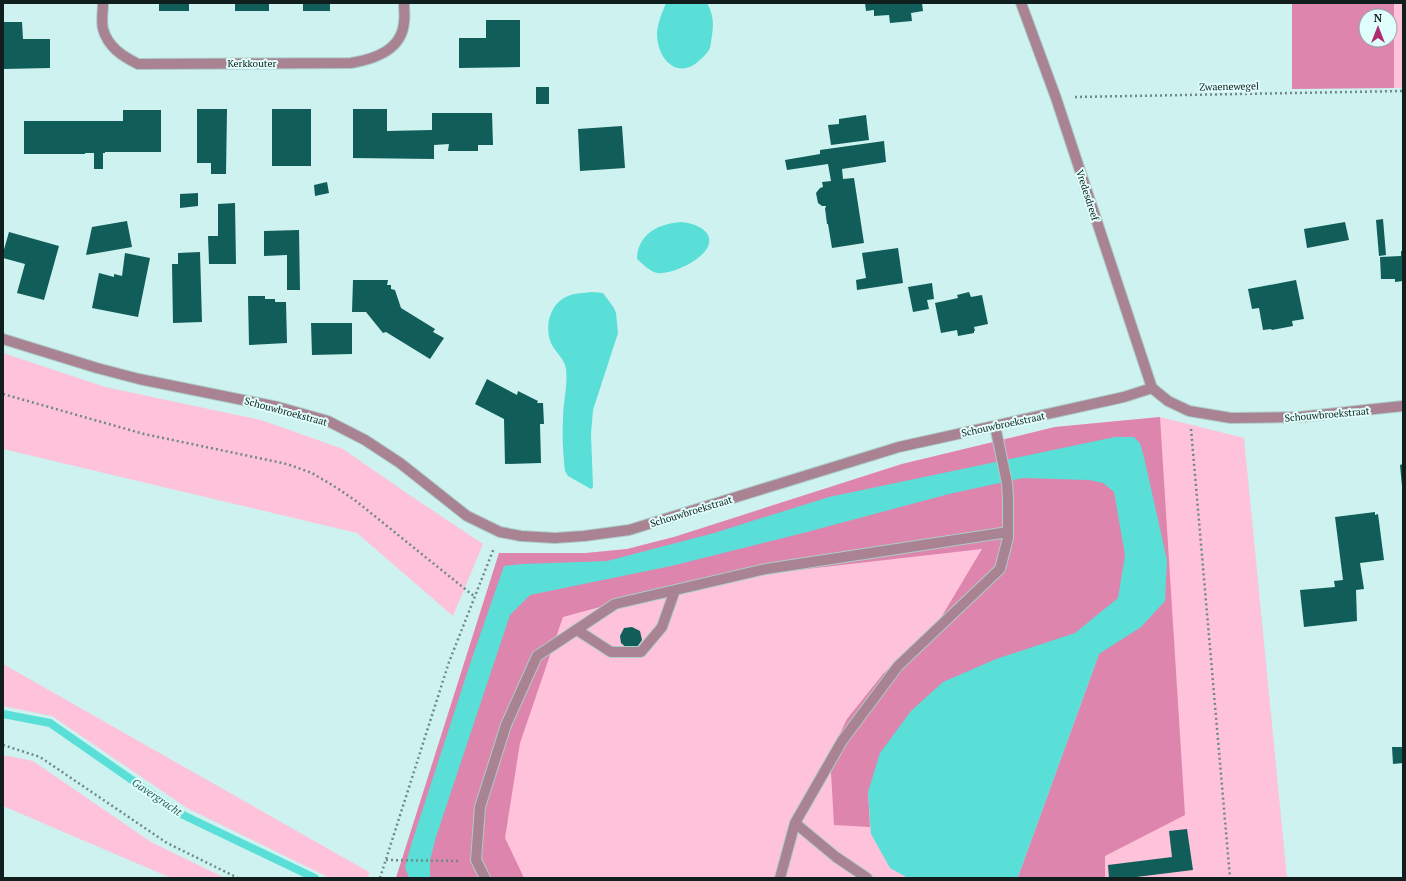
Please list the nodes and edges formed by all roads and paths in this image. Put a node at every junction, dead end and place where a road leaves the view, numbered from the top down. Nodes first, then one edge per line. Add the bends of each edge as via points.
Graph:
1 (103, 3) edge
2 (404, 3) edge
3 (1021, 3) edge
4 (1403, 91) edge
5 (1056, 98) junction
6 (3, 339) edge
7 (1152, 388) junction
8 (3, 394) edge
9 (1403, 406) edge
10 (1189, 411) junction
11 (995, 426) junction
12 (500, 532) junction
13 (1008, 532) junction
14 (675, 590) junction
15 (475, 597) junction
16 (577, 630) junction
17 (3, 745) edge
18 (795, 823) junction
19 (386, 860) junction
20 (476, 860) junction
21 (238, 878) edge
22 (380, 878) edge
23 (485, 878) edge
24 (780, 878) edge
25 (867, 878) edge
26 (1230, 878) edge

1 - 2 street, Kerkkouter via 103,28 109,44 122,56 138,64 351,63 367,60 387,52 400,39 404,23
3 - 5 street, Vredesdreef
4 - 5 path, Zwaenewegel
5 - 7 street, Vredesdreef
6 - 12 street, Schouwbroekstraat via 139,379 278,407 328,421 366,440 400,463 467,516
7 - 10 street, Schouwbroekstraat via 1168,401
7 - 11 street, Schouwbroekstraat via 1124,397
8 - 15 path via 144,434 287,464 312,473 356,501
9 - 10 street, Schouwbroekstraat via 1299,417 1231,418
10 - 26 path
11 - 12 street, Schouwbroekstraat via 900,447 629,530 555,538
11 - 13 street via 1007,483
12 - 15 path
13 - 14 street via 766,569
13 - 18 street via 1000,569 898,666 842,741
14 - 16 street via 615,604
14 - 16 street via 662,627 641,652 611,652
15 - 19 path via 449,662
16 - 20 street via 537,656 506,725 480,807
17 - 21 path via 40,757 166,843
18 - 24 street
18 - 25 street via 836,857
19 - 20 path
19 - 22 path
20 - 23 street

